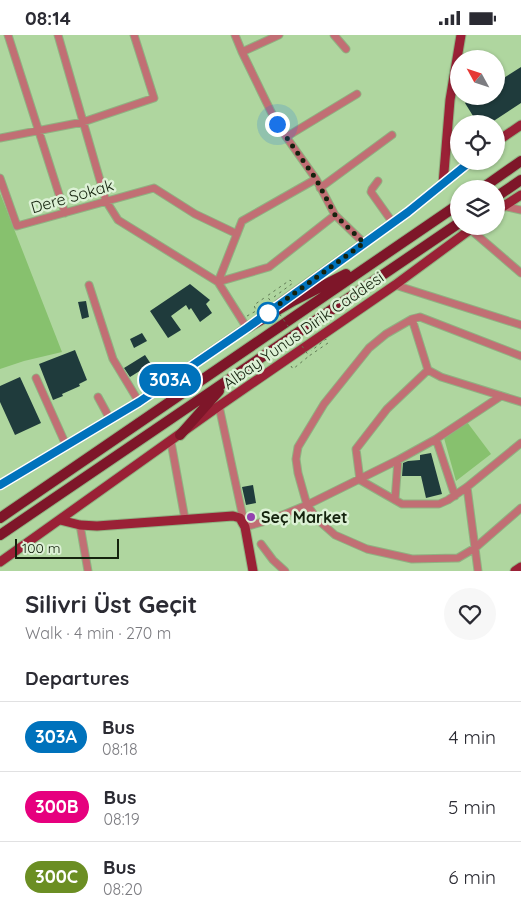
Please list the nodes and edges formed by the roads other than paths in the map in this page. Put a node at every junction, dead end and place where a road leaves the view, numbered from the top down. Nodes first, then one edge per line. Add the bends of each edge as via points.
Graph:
1 (8, 35) edge
2 (58, 35) edge
3 (134, 35) edge
4 (235, 35) edge
5 (279, 35) edge
6 (334, 35) edge
7 (461, 35) edge
8 (346, 49) dead end
9 (242, 52) junction
10 (358, 94) dead end
11 (83, 121) junction
12 (521, 125) edge
13 (38, 130) junction
14 (392, 135) dead end
15 (505, 136) edge
16 (286, 137) junction
17 (0, 138) edge
18 (521, 161) edge
19 (459, 170) edge
20 (0, 178) edge
21 (316, 179) junction
22 (493, 180) edge
23 (521, 180) edge
24 (378, 181) dead end
25 (443, 184) junction
26 (320, 188) junction
27 (505, 191) edge
28 (521, 195) edge
29 (106, 201) junction
30 (505, 205) edge
31 (505, 209) edge
32 (450, 210) edge
33 (521, 210) edge
34 (65, 213) junction
35 (335, 215) junction
36 (393, 223) junction
37 (450, 229) edge
38 (237, 234) junction
39 (463, 235) edge
40 (480, 235) edge
41 (364, 243) junction
42 (374, 261) junction
43 (521, 273) edge
44 (218, 282) junction
45 (89, 285) dead end
46 (395, 285) junction
47 (412, 319) junction
48 (244, 323) junction
49 (521, 325) edge
50 (521, 356) edge
51 (428, 370) junction
52 (235, 376) junction
53 (36, 378) dead end
54 (500, 396) junction
55 (98, 397) dead end
56 (139, 402) junction
57 (521, 402) edge
58 (220, 406) junction
59 (110, 419) junction
60 (180, 435) junction
61 (436, 439) junction
62 (171, 441) junction
63 (521, 443) edge
64 (66, 445) junction
65 (398, 461) junction
66 (360, 480) junction
67 (0, 485) edge
68 (467, 487) junction
69 (455, 495) junction
70 (395, 500) junction
71 (307, 505) junction
72 (521, 508) edge
73 (0, 518) edge
74 (185, 519) junction
75 (60, 520) junction
76 (80, 525) junction
77 (245, 527) junction
78 (0, 535) edge
79 (261, 544) dead end
80 (475, 548) junction
81 (0, 563) edge
82 (521, 567) edge
83 (88, 571) edge
84 (254, 571) edge
85 (285, 571) edge
86 (478, 571) edge
87 (515, 571) edge

1 - 13 street
2 - 11 street
3 - 11 street via 154,98
4 - 9 street
5 - 9 street
6 - 8 street
7 - 25 main road via 450,100
9 - 16 street
10 - 16 street
11 - 13 street
11 - 29 street
12 - 15 main road
13 - 17 street
13 - 34 street
14 - 26 street
16 - 21 street
18 - 22 highway
19 - 25 main road
20 - 34 street, Dere Sokak via 17,226
21 - 26 street
21 - 38 street via 242,221
23 - 27 highway
24 - 36 street via 371,192
25 - 36 main road
26 - 35 street
28 - 30 main road
29 - 34 street, Dere Sokak
29 - 38 street, Dere Sokak via 154,188 195,214
29 - 44 street via 118,220
31 - 33 street
32 - 42 highway
35 - 41 street
35 - 44 street via 269,267
36 - 41 main road
37 - 52 highway
38 - 44 street
39 - 46 main road, Albay Yunus Dirik Caddesi
40 - 43 street
41 - 48 main road
42 - 48 highway
42 - 73 highway
44 - 48 street
45 - 56 street via 113,359
46 - 49 street
46 - 58 main road, Albay Yunus Dirik Caddesi
47 - 50 street via 420,317
47 - 51 street
47 - 71 street via 368,348 324,404 298,447 298,473
48 - 56 main road
51 - 54 street
51 - 66 street via 388,409 356,449
52 - 60 highway
52 - 78 highway
53 - 64 street
54 - 57 street
54 - 61 street
55 - 59 street
56 - 59 main road
58 - 60 main road, Albay Yunus Dirik Caddesi
58 - 77 street
59 - 64 main road
60 - 62 main road, Albay Yunus Dirik Caddesi
61 - 65 street
61 - 69 street
62 - 74 street
62 - 75 main road, Albay Yunus Dirik Caddesi
63 - 68 street
64 - 67 main road
65 - 66 street
65 - 70 street
66 - 70 street
66 - 71 street
68 - 69 street
68 - 80 street
69 - 70 street via 440,504 410,505
71 - 77 street
71 - 80 street via 335,535 367,549 412,559 458,558
72 - 80 street
74 - 76 main road
74 - 77 main road via 233,516 240,518
75 - 76 main road
75 - 81 main road, Albay Yunus Dirik Caddesi
76 - 83 street
77 - 84 main road
79 - 85 street
80 - 86 street
82 - 87 main road

